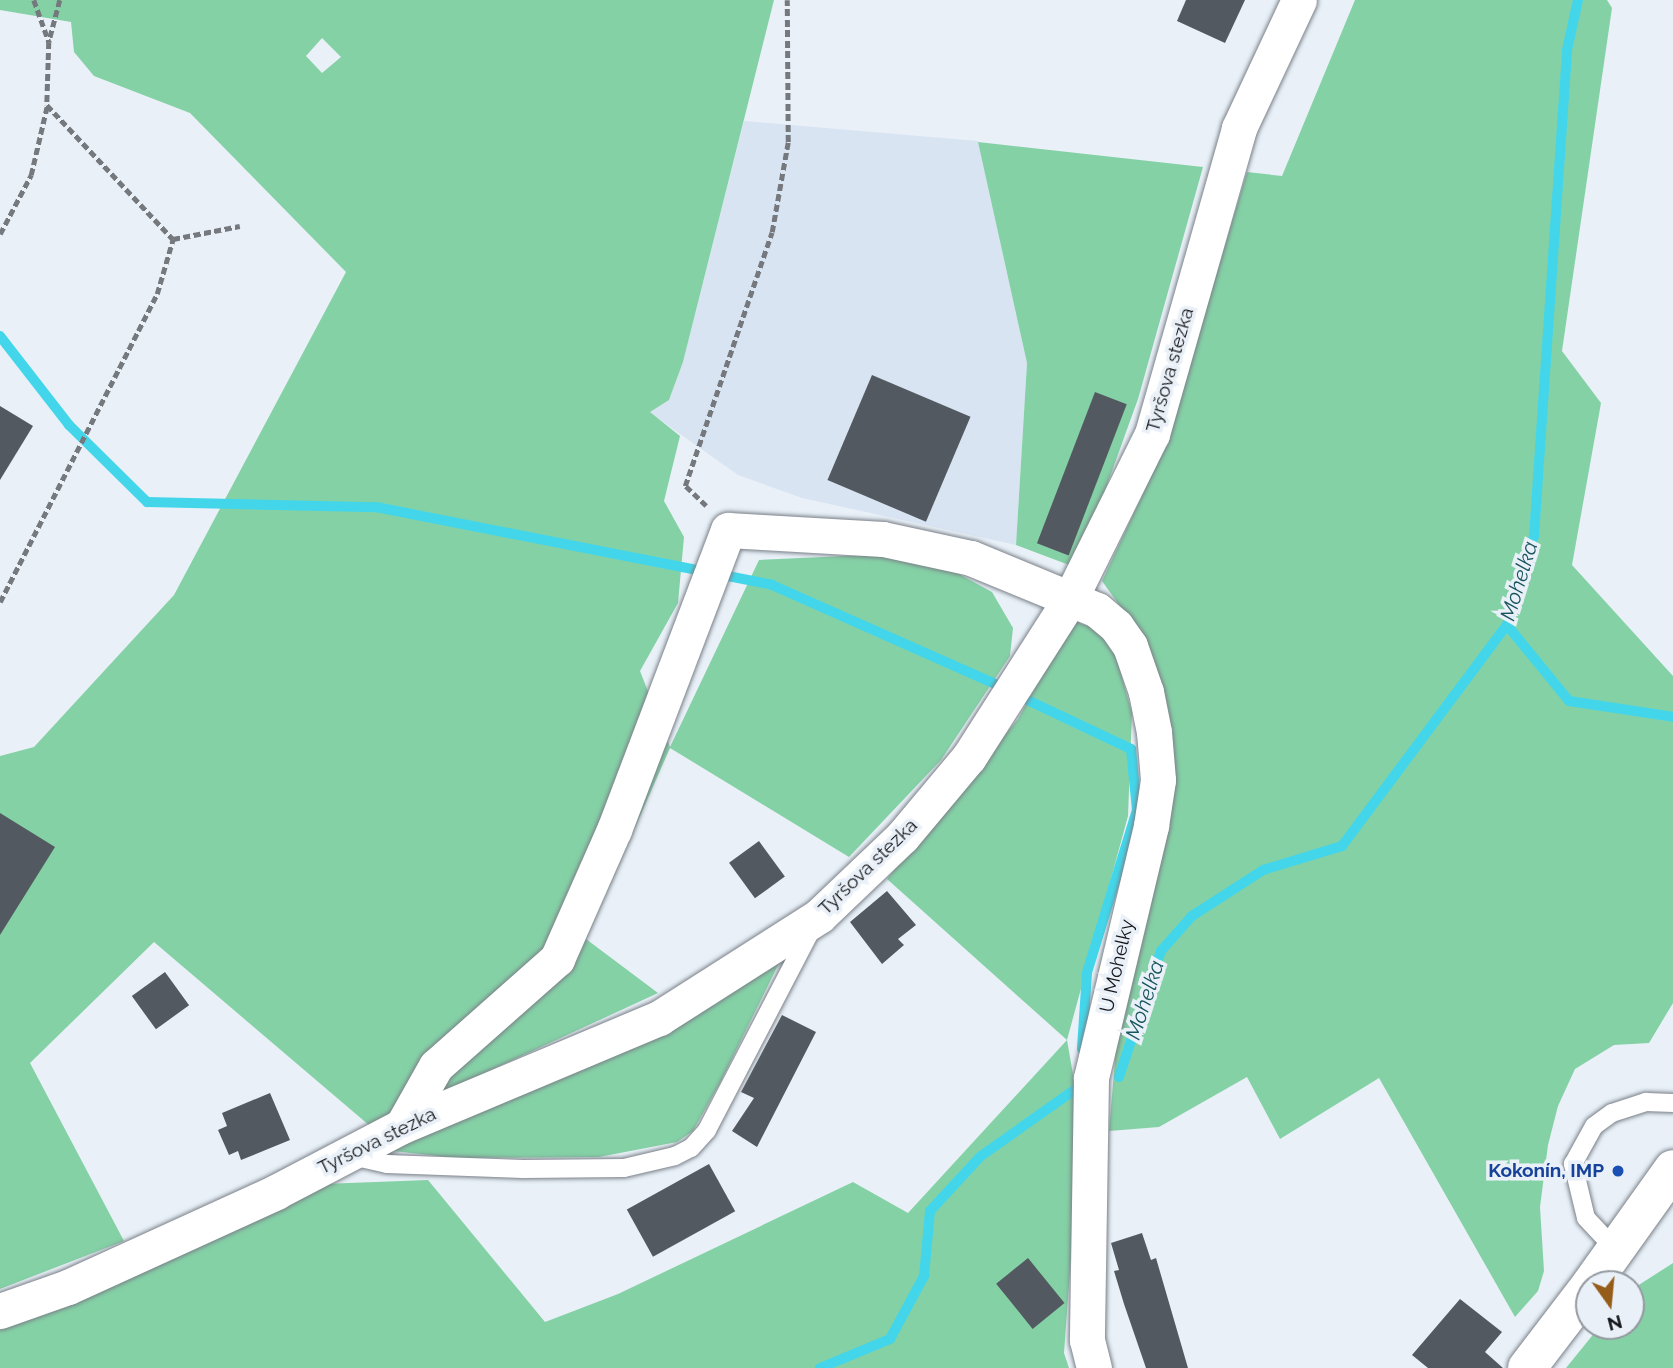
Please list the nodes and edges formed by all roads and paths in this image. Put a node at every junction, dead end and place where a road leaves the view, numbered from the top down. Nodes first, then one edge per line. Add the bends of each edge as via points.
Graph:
1 (34, 0) edge
2 (60, 0) edge
3 (787, 0) edge
4 (1299, 0) edge
5 (49, 42) junction
6 (47, 105) junction
7 (240, 226) dead end
8 (0, 234) edge
9 (173, 239) junction
10 (728, 530) junction
11 (1070, 599) junction
12 (0, 602) edge
13 (818, 916) junction
14 (1673, 1103) edge
15 (402, 1126) junction
16 (346, 1155) junction
17 (1673, 1169) edge
18 (1616, 1250) junction
19 (1601, 1270) edge
20 (1575, 1305) edge
21 (0, 1311) edge
22 (1094, 1368) edge
23 (1527, 1368) edge

1 - 5 path
2 - 5 path
3 - 10 path via 788,142 772,232 685,486
4 - 11 street, Tyršova stezka via 1239,128 1152,434
5 - 6 path
6 - 8 path via 31,175
6 - 9 path
7 - 9 path
9 - 12 path via 157,294
10 - 11 street, U Mohelky via 883,539 971,558
10 - 15 street via 614,830 557,959 436,1066
11 - 13 street, Tyršova stezka via 969,757 902,837
11 - 22 street, U Mohelky via 1097,610 1130,646 1146,692 1158,780 1091,1078 1087,1340
13 - 15 street, Tyršova stezka via 659,1018
13 - 16 lane via 707,1130 691,1148 624,1168 387,1164
14 - 18 lane via 1646,1102 1612,1113 1581,1144 1573,1164 1586,1218
15 - 16 street, Tyršova stezka
16 - 21 street, Tyršova stezka via 252,1204 68,1287
17 - 18 street
18 - 19 street
20 - 23 street

